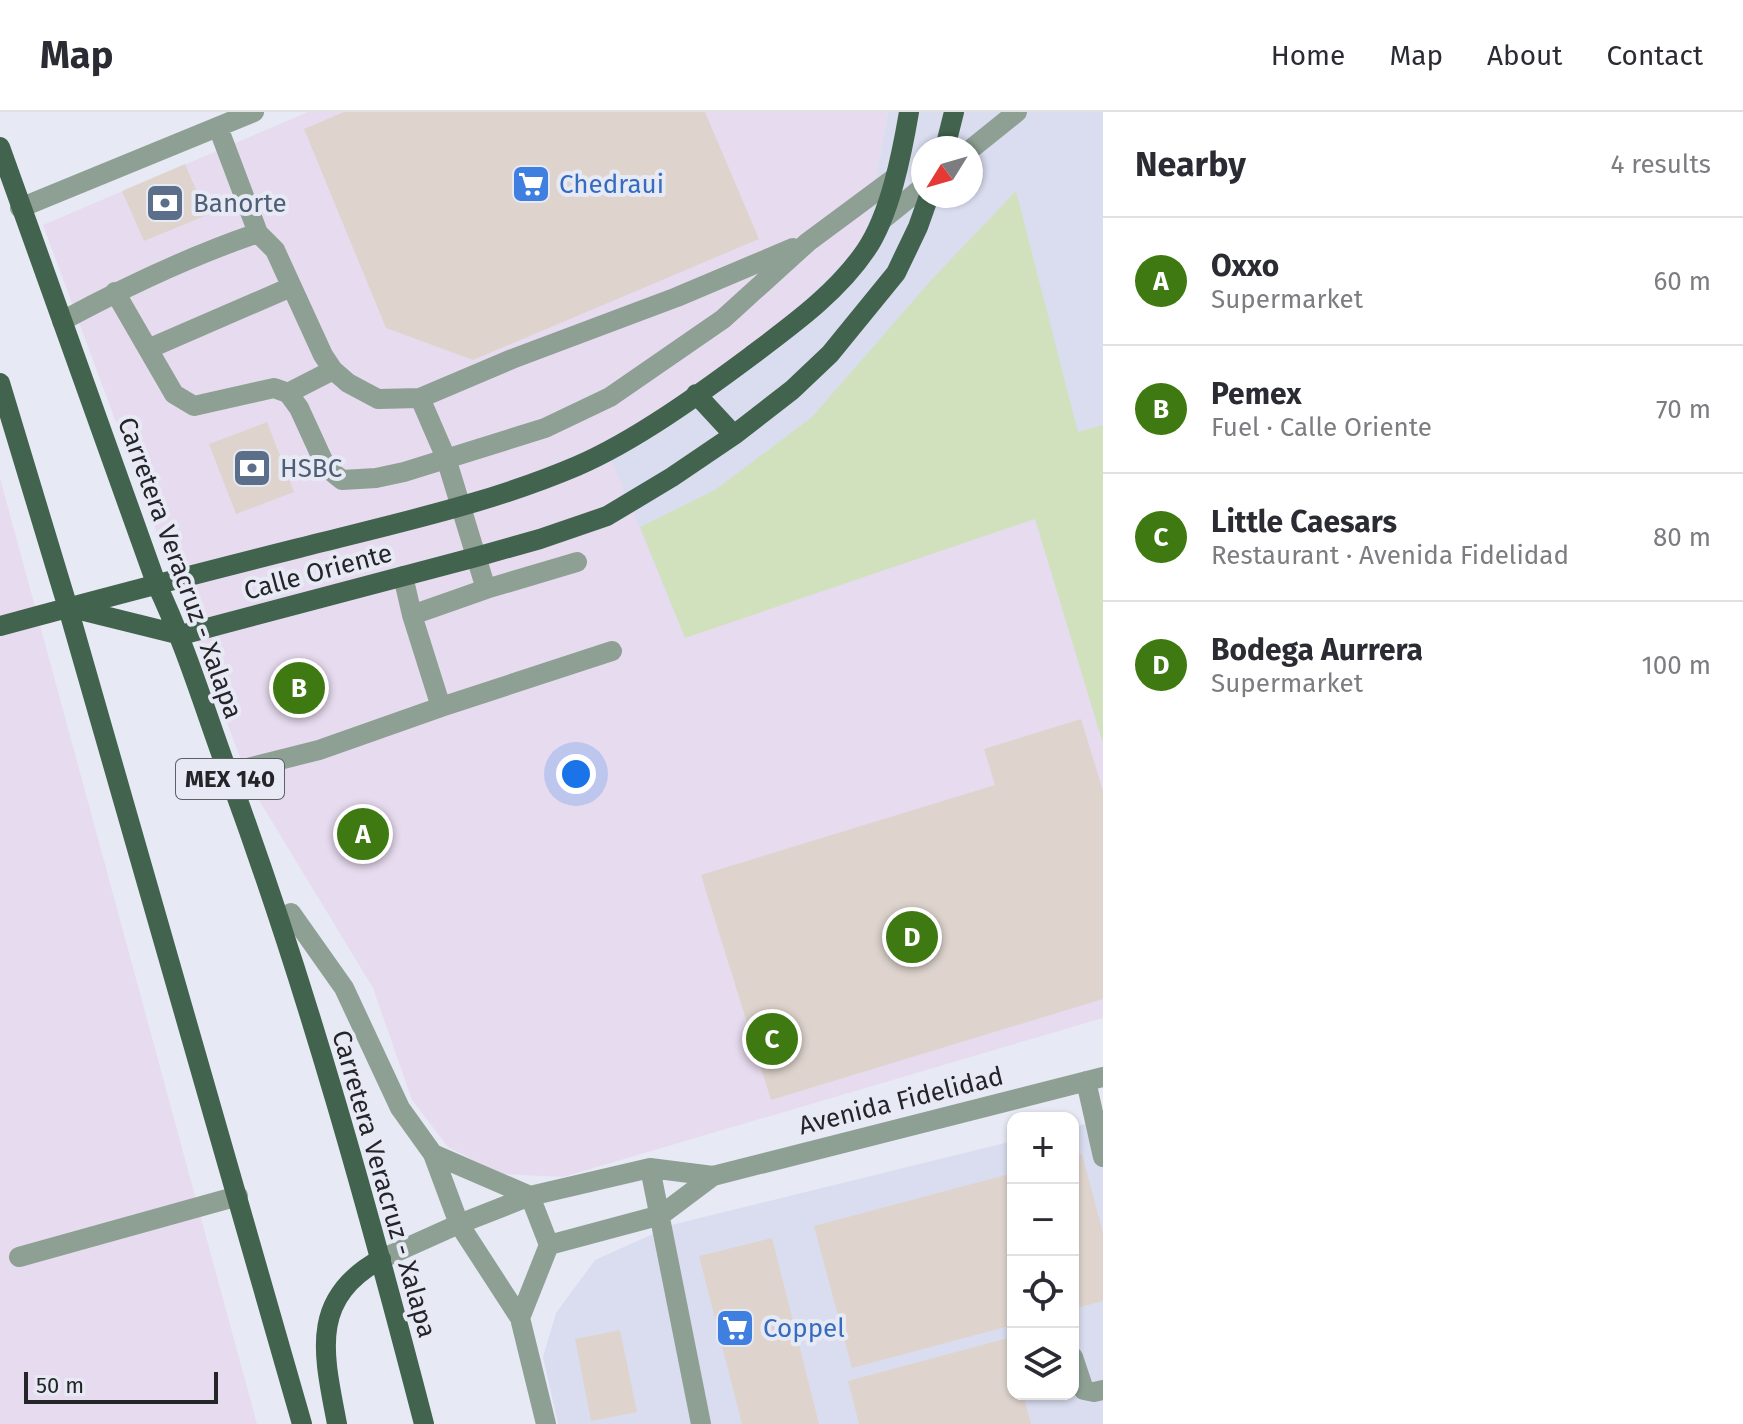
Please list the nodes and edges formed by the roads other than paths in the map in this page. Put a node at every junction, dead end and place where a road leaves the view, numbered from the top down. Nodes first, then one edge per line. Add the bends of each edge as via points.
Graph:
1 (254, 112) edge
2 (909, 112) edge
3 (954, 112) edge
4 (1017, 112) edge
5 (218, 127) junction
6 (948, 136) edge
7 (983, 139) edge
8 (0, 147) edge
9 (893, 179) junction
10 (911, 197) edge
11 (20, 208) junction
12 (925, 208) edge
13 (882, 220) junction
14 (258, 233) junction
15 (808, 242) junction
16 (291, 287) junction
17 (115, 292) junction
18 (62, 321) junction
19 (148, 349) junction
20 (333, 370) junction
21 (0, 383) edge
22 (288, 393) junction
23 (696, 394) junction
24 (420, 398) junction
25 (734, 435) junction
26 (446, 458) junction
27 (463, 507) junction
28 (476, 557) junction
29 (577, 562) dead end
30 (403, 576) junction
31 (156, 583) junction
32 (486, 589) junction
33 (68, 608) junction
34 (412, 615) junction
35 (0, 626) edge
36 (181, 635) junction
37 (612, 651) dead end
38 (441, 707) junction
39 (228, 773) junction
40 (291, 913) dead end
41 (1094, 1079) edge
42 (433, 1154) junction
43 (1103, 1157) edge
44 (650, 1168) junction
45 (713, 1176) junction
46 (238, 1196) junction
47 (530, 1196) junction
48 (661, 1215) junction
49 (459, 1224) junction
50 (549, 1245) junction
51 (19, 1257) dead end
52 (381, 1259) junction
53 (520, 1318) junction
54 (1079, 1379) edge
55 (1103, 1390) edge
56 (302, 1424) edge
57 (337, 1424) edge
58 (424, 1424) edge
59 (546, 1424) edge
60 (701, 1424) edge

1 - 5 street
2 - 9 main road, Calle Oriente
3 - 6 main road
4 - 7 street
5 - 11 street
5 - 14 street
8 - 11 main road, Carretera Veracruz - Xalapa / MEX 140
9 - 13 main road, Calle Oriente
9 - 15 street
10 - 13 street, Calle Oriente
11 - 18 main road, Carretera Veracruz - Xalapa / MEX 140
12 - 25 main road, Calle Oriente via 896,273 830,354
13 - 23 main road, Calle Oriente via 867,249 822,300
14 - 16 street via 275,250
14 - 17 street
15 - 24 street
15 - 26 street via 723,319 610,397 545,428
16 - 19 street
16 - 20 street
17 - 18 street
17 - 19 street
18 - 31 main road, Carretera Veracruz - Xalapa / MEX 140
19 - 22 street via 174,394 194,406 274,388
20 - 22 street
20 - 24 street via 378,399
21 - 33 main road
22 - 26 street via 326,467 342,480 376,478
23 - 25 main road
23 - 27 main road, Calle Oriente via 579,465
24 - 26 street
25 - 28 main road, Calle Oriente via 607,516
26 - 27 street
27 - 28 street
27 - 31 main road, Calle Oriente
28 - 30 main road, Calle Oriente
28 - 32 street
29 - 32 street
30 - 34 street
30 - 36 main road, Calle Oriente
31 - 33 main road, Calle Oriente
31 - 36 main road, Carretera Veracruz - Xalapa / MEX 140
32 - 34 street
33 - 35 main road
33 - 36 main road, Calle Oriente
33 - 46 main road
34 - 38 street
36 - 39 main road, Carretera Veracruz - Xalapa / MEX 140
37 - 38 street
38 - 39 street via 319,750
39 - 52 main road, Carretera Veracruz - Xalapa / MEX 140 via 271,891
40 - 42 street via 344,988 400,1108
41 - 43 street
41 - 45 street, Avenida Fidelidad
42 - 47 street
42 - 49 street
44 - 45 street, Avenida Fidelidad
44 - 47 street, Avenida Fidelidad
44 - 48 street
45 - 48 street, Avenida Fidelidad
46 - 51 street
46 - 56 main road
47 - 49 street, Avenida Fidelidad
47 - 50 street
48 - 50 street, Avenida Fidelidad
48 - 60 street
49 - 52 street, Avenida Fidelidad
49 - 53 street
50 - 53 street
52 - 57 main road via 352,1279 332,1306 325,1351
52 - 58 main road, Carretera Veracruz - Xalapa / MEX 140
53 - 59 street
54 - 55 street via 1084,1390

